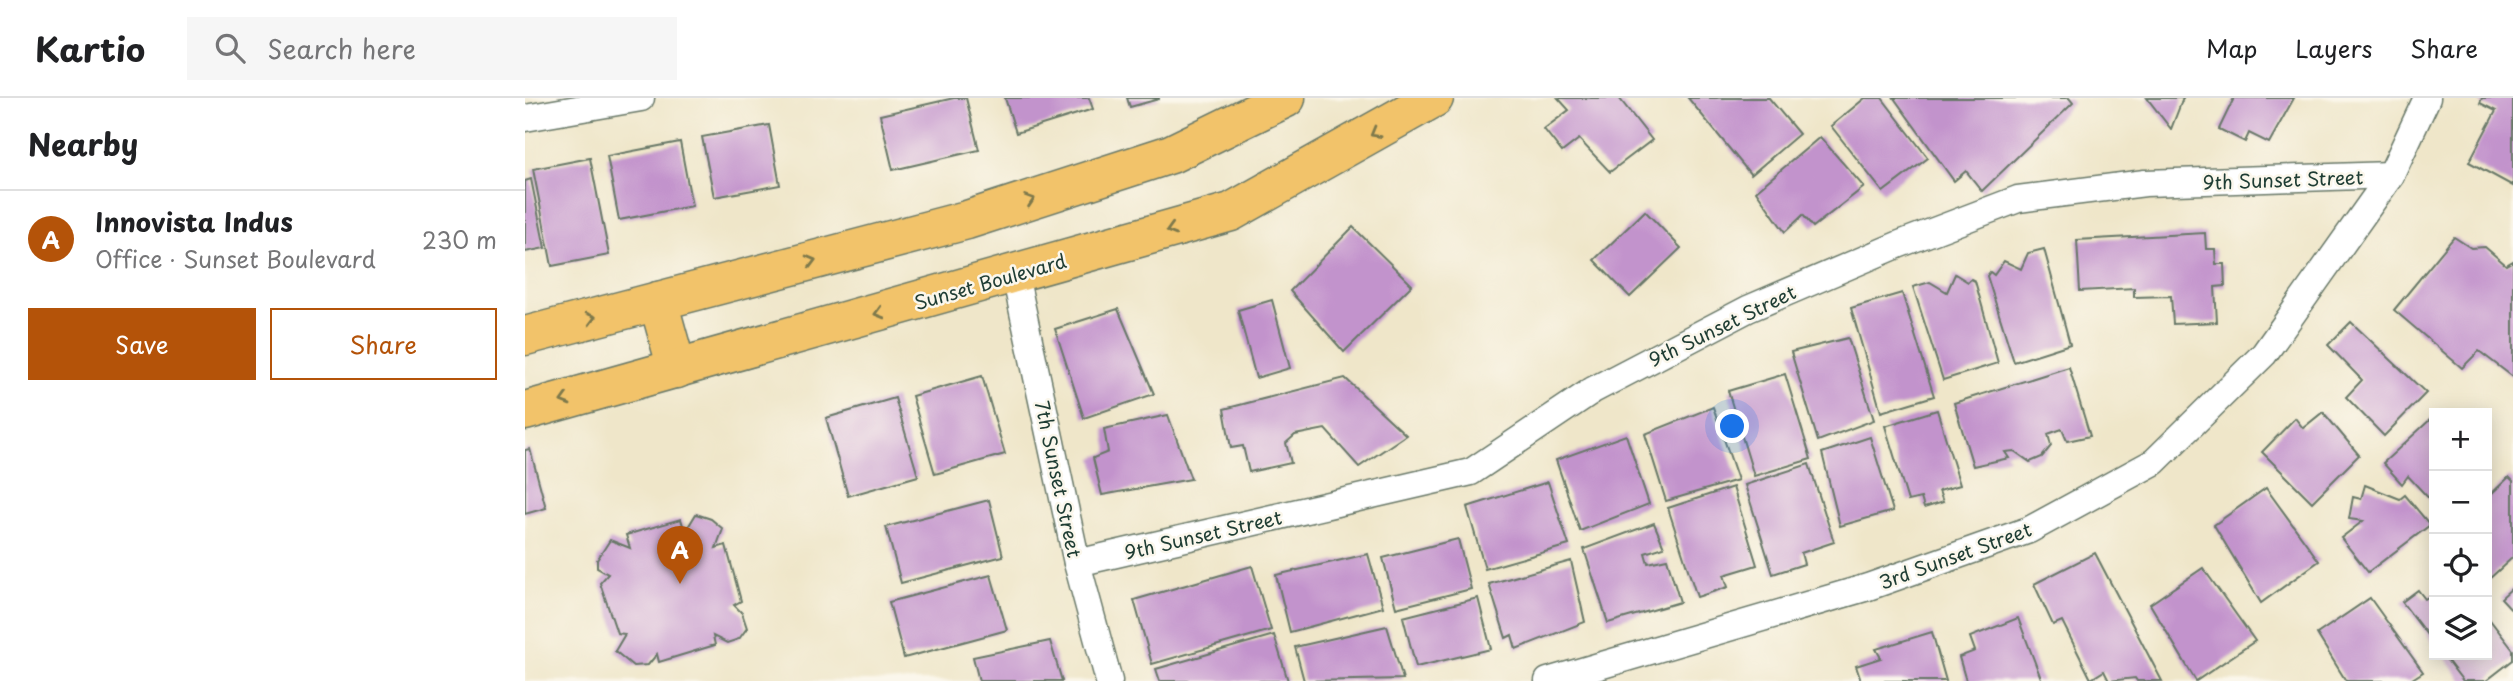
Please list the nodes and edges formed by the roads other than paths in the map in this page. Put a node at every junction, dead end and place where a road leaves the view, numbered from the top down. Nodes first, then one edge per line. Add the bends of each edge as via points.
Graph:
1 (641, 98) edge
2 (1286, 98) edge
3 (1434, 98) edge
4 (2427, 98) edge
5 (610, 101) edge
6 (525, 118) edge
7 (2391, 175) junction
8 (1015, 275) junction
9 (658, 301) junction
10 (525, 336) edge
11 (677, 369) junction
12 (525, 411) edge
13 (1077, 563) junction
14 (1109, 681) edge
15 (1548, 681) edge

1 - 5 street
9 -> 2 main road via 967,220 1171,154
3 -> 8 main road, Sunset Boulevard via 1231,212
4 - 7 street, 3rd Sunset Street
5 - 6 street
7 - 13 street, 9th Sunset Street via 2145,183 2018,199 1748,309 1593,390 1471,472
7 - 15 street, 3rd Sunset Street via 2264,354 2154,462 2029,530 1868,587
8 -> 11 main road, Sunset Boulevard
8 - 13 street, 7th Sunset Street
10 -> 9 main road
9 - 11 main road
11 -> 12 main road, Sunset Boulevard
13 - 14 street, 7th Sunset Street

